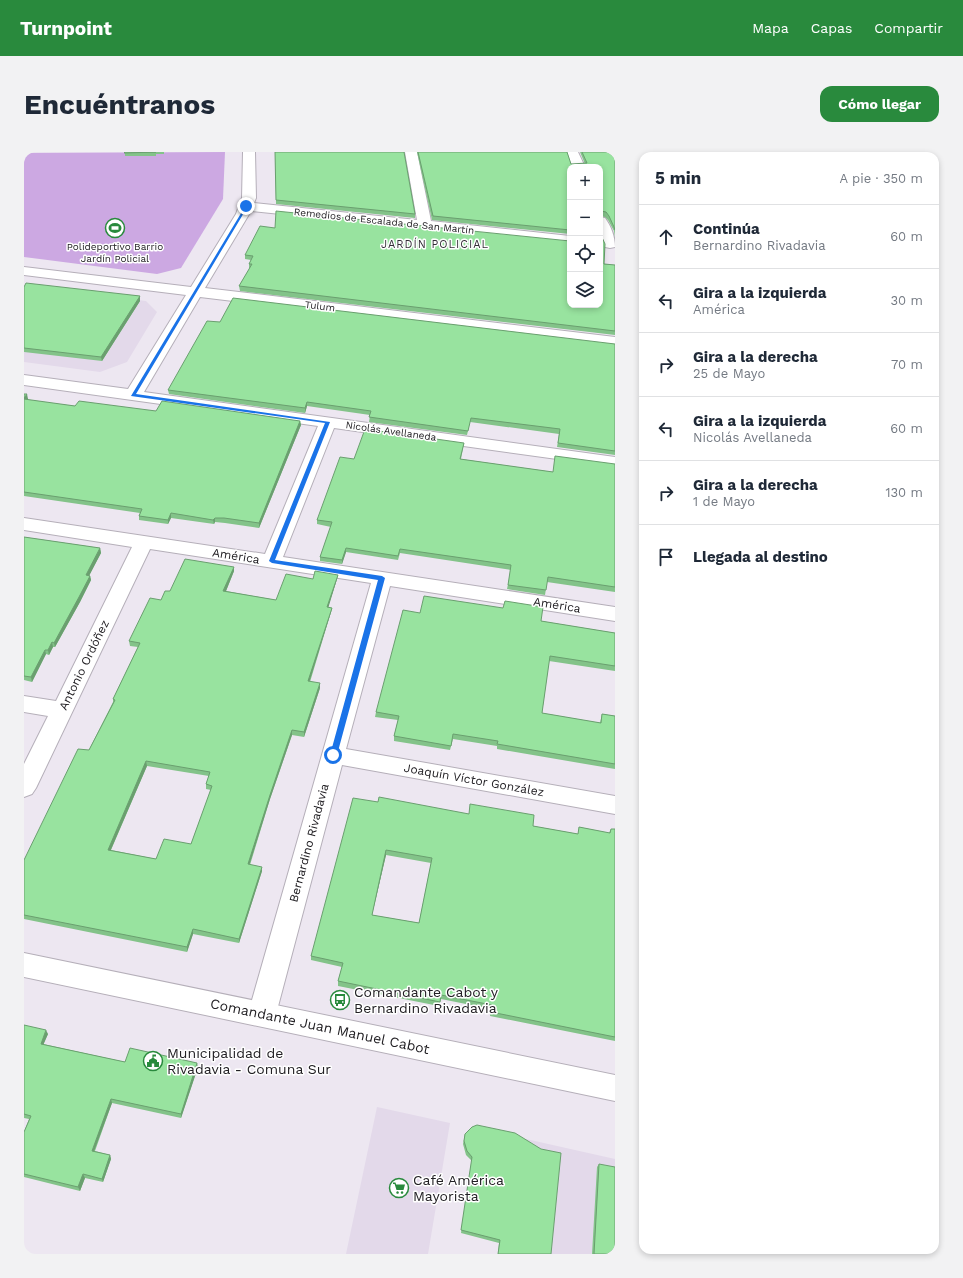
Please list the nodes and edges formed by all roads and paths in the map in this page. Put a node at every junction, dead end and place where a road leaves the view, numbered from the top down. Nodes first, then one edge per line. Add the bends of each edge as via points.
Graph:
1 (248, 152) edge
2 (411, 152) edge
3 (572, 152) edge
4 (577, 164) edge
5 (246, 206) junction
6 (425, 225) junction
7 (603, 230) edge
8 (567, 240) edge
9 (608, 244) edge
10 (24, 271) edge
11 (196, 292) junction
12 (615, 342) edge
13 (24, 380) edge
14 (133, 396) junction
15 (328, 422) junction
16 (615, 462) edge
17 (24, 524) edge
18 (144, 542) junction
19 (272, 561) junction
20 (382, 578) junction
21 (615, 614) edge
22 (24, 704) edge
23 (62, 710) junction
24 (333, 755) junction
25 (24, 788) edge
26 (615, 805) edge
27 (24, 965) edge
28 (262, 1014) junction
29 (615, 1088) edge

1 - 5 street via 249,198
2 - 6 street
3 - 4 street
5 - 6 street, Remedios de Escalada de San Martín
5 - 11 street
6 - 8 street, Remedios de Escalada de San Martín
7 - 9 street
10 - 11 street, Tulum
11 - 12 street, Tulum
11 - 14 street
13 - 14 street, Nicolás Avellaneda
14 - 15 street, Nicolás Avellaneda
15 - 16 street, Nicolás Avellaneda
15 - 19 street
17 - 18 street, América
18 - 19 street, América
18 - 23 street, Antonio Ordóñez
19 - 20 street, América
20 - 21 street, América
20 - 24 street, Bernardino Rivadavia
22 - 23 street
23 - 25 street, Antonio Ordóñez
24 - 26 street, Joaquín Víctor González
24 - 28 street, Bernardino Rivadavia
27 - 28 street, Comandante Juan Manuel Cabot
28 - 29 street, Comandante Juan Manuel Cabot

